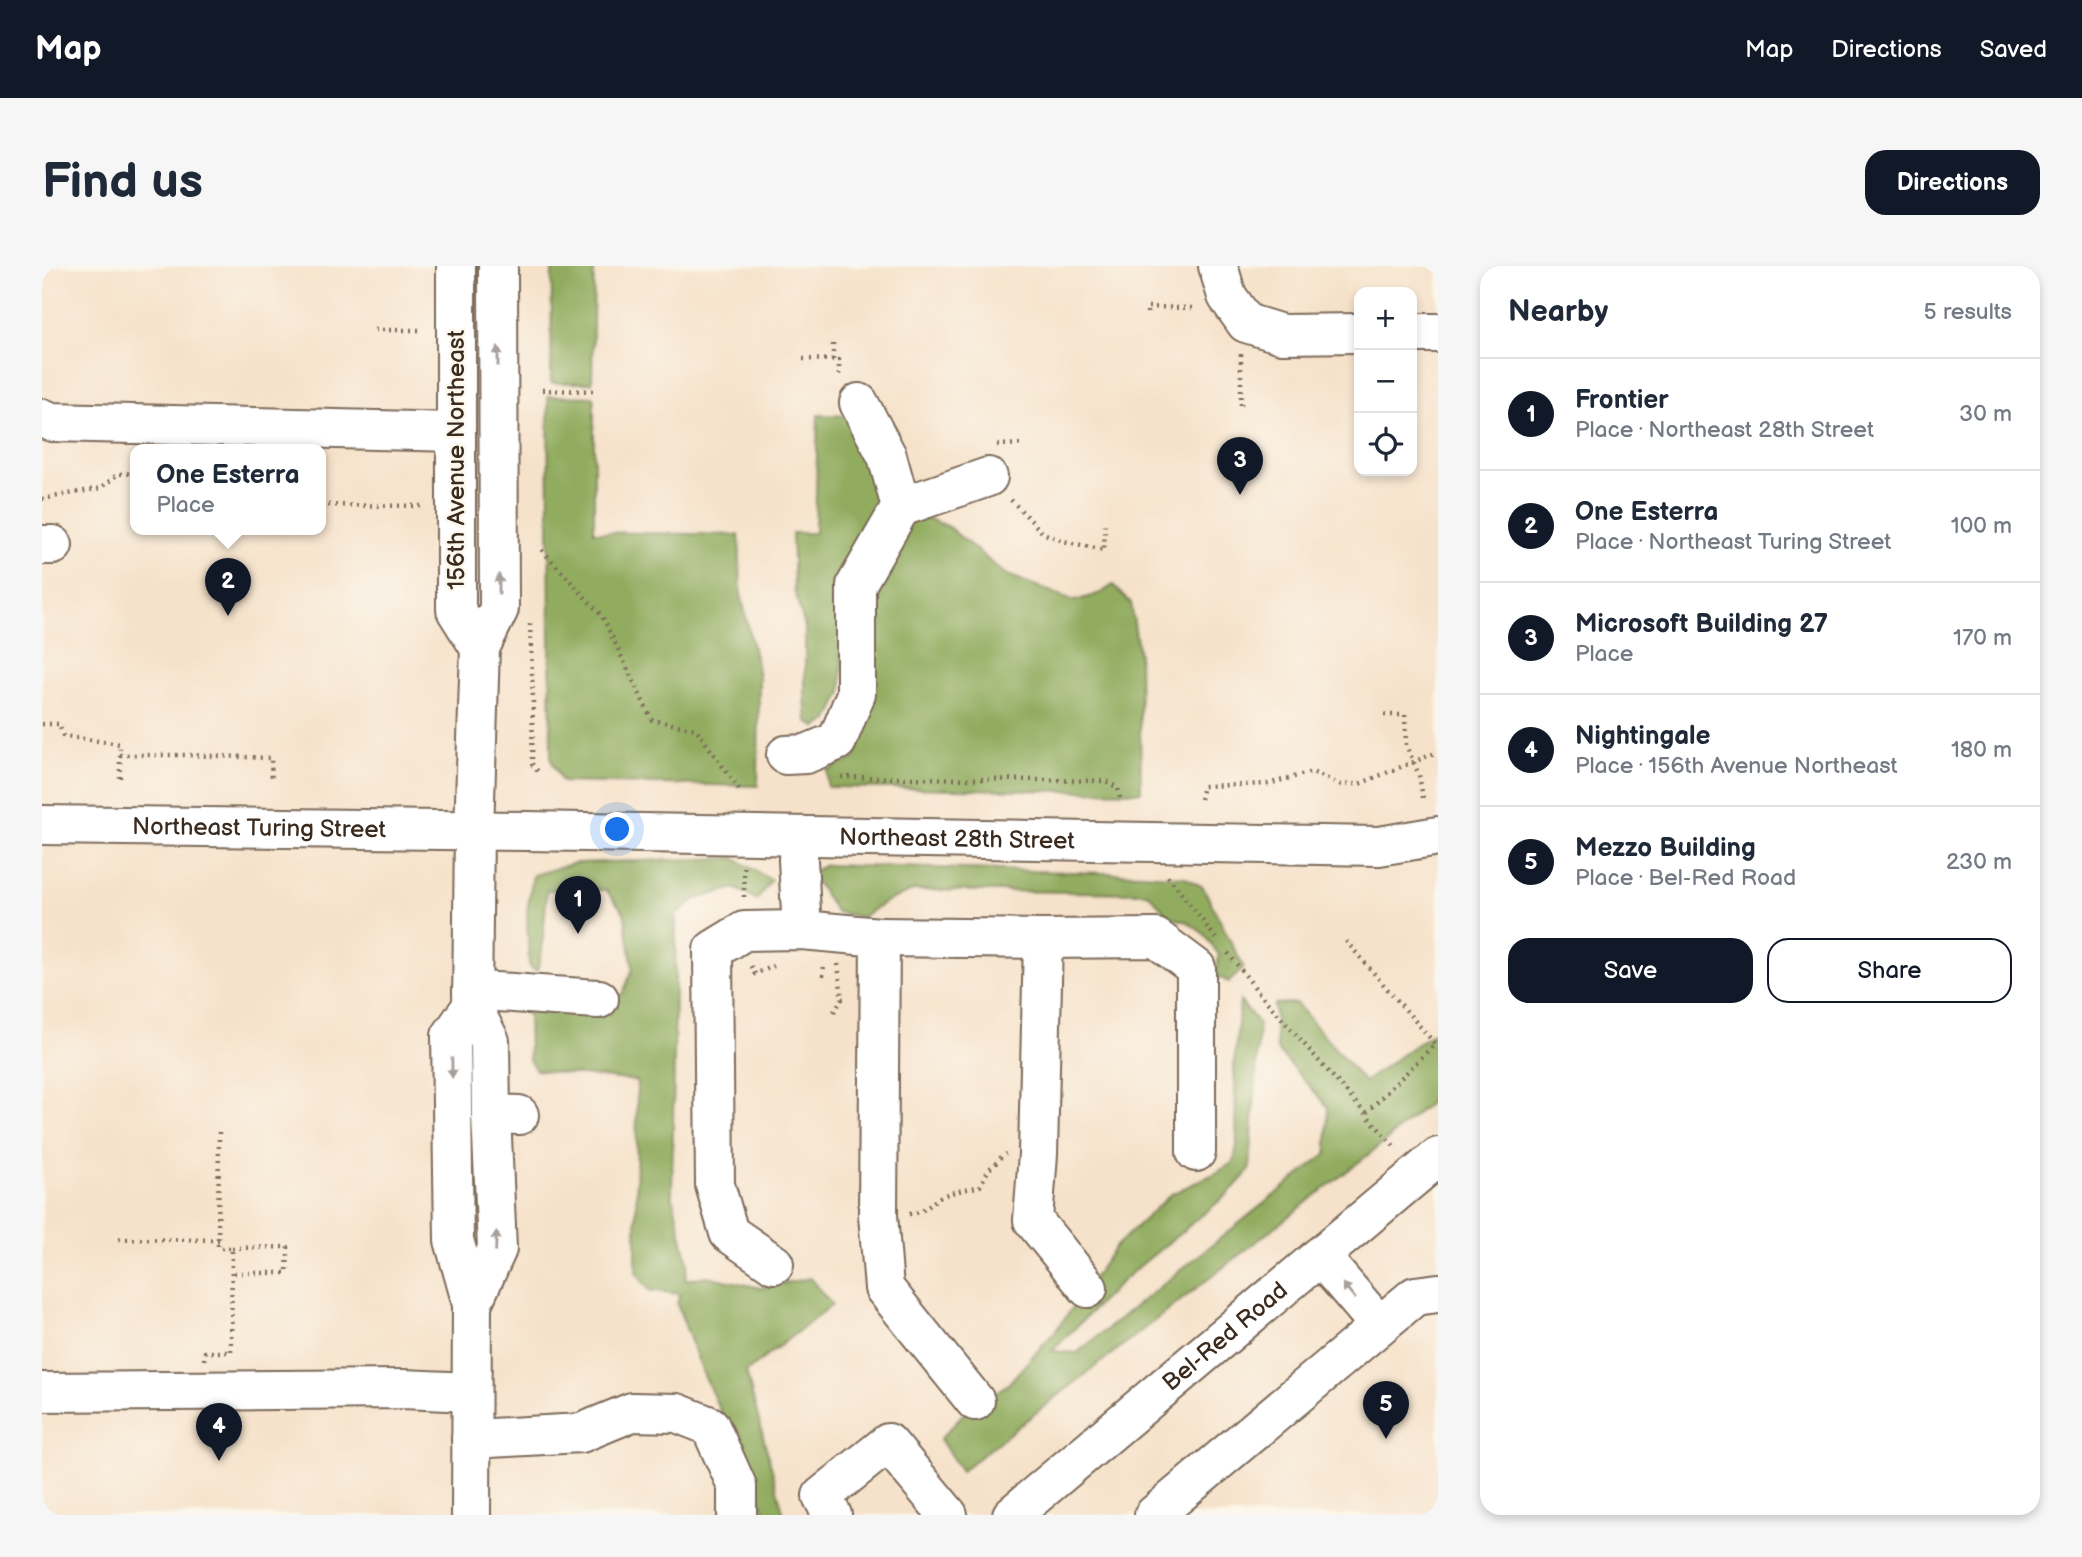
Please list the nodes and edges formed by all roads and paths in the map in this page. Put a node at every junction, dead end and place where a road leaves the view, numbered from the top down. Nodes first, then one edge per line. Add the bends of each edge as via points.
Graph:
1 (456, 266) edge
2 (498, 266) edge
3 (1218, 266) edge
4 (1196, 308) dead end
5 (1147, 313) dead end
6 (375, 330) dead end
7 (414, 330) dead end
8 (1354, 333) edge
9 (1417, 333) edge
10 (1438, 333) edge
11 (833, 342) dead end
12 (1241, 353) dead end
13 (803, 359) dead end
14 (542, 390) dead end
15 (597, 391) dead end
16 (859, 403) dead end
17 (1241, 409) dead end
18 (42, 418) edge
19 (456, 432) junction
20 (1024, 444) dead end
21 (130, 473) edge
22 (998, 474) junction
23 (42, 499) edge
24 (326, 505) edge
25 (430, 506) dead end
26 (901, 507) junction
27 (1105, 524) dead end
28 (542, 550) dead end
29 (480, 648) junction
30 (1384, 715) dead end
31 (42, 724) edge
32 (1438, 752) edge
33 (120, 755) junction
34 (786, 755) dead end
35 (1412, 762) junction
36 (532, 764) dead end
37 (540, 774) dead end
38 (841, 777) dead end
39 (120, 779) dead end
40 (272, 781) dead end
41 (740, 791) dead end
42 (1423, 797) dead end
43 (1120, 798) dead end
44 (1200, 799) dead end
45 (42, 825) edge
46 (474, 831) junction
47 (799, 836) junction
48 (1438, 836) edge
49 (744, 859) dead end
50 (1161, 868) dead end
51 (744, 890) dead end
52 (802, 930) junction
53 (880, 937) junction
54 (1043, 939) junction
55 (1346, 941) dead end
56 (837, 959) dead end
57 (751, 964) dead end
58 (775, 965) dead end
59 (472, 999) junction
60 (599, 999) dead end
61 (861, 999) junction
62 (834, 1012) dead end
63 (1366, 1114) junction
64 (219, 1132) dead end
65 (1394, 1146) dead end
66 (1196, 1152) dead end
67 (1038, 1154) junction
68 (1438, 1157) edge
69 (878, 1215) junction
70 (119, 1239) dead end
71 (219, 1240) junction
72 (232, 1248) junction
73 (1320, 1256) junction
74 (774, 1264) dead end
75 (232, 1273) junction
76 (1088, 1288) dead end
77 (1438, 1293) edge
78 (472, 1304) junction
79 (1379, 1325) junction
80 (205, 1352) dead end
81 (42, 1392) edge
82 (471, 1392) junction
83 (975, 1401) dead end
84 (471, 1439) junction
85 (471, 1515) edge
86 (737, 1515) edge
87 (832, 1515) edge
88 (948, 1515) edge
89 (1012, 1515) edge
90 (1154, 1515) edge

1 - 19 main road, 156th Avenue Northeast
29 -> 2 main road, 156th Avenue Northeast via 499,609
3 - 8 main road via 1227,296 1246,323 1282,334
4 - 5 path via 1147,307
6 - 7 path
9 - 10 main road
11 - 13 path via 833,360
12 - 17 path
14 - 15 path
16 - 26 main road via 887,456
18 - 19 main road via 52,422
19 - 29 main road, 156th Avenue Northeast via 456,610
20 - 22 path via 998,444
21 - 23 path via 118,474 100,488
22 - 26 main road
22 - 27 path via 1013,502 1043,533 1104,550
24 - 25 path
26 - 34 main road via 856,586 856,694 836,741 806,754
28 - 41 path via 602,616 652,720 696,729
29 - 46 main road, 156th Avenue Northeast
30 - 35 path via 1405,715
31 - 33 path via 59,724 62,736 120,744
32 - 35 path
33 - 39 path
33 - 40 path via 271,758
35 - 42 path
35 - 44 path via 1359,784 1341,785 1311,772 1268,784 1203,786
36 - 37 path
38 - 43 path via 1106,780 1118,788
45 - 46 main road, Northeast Turing Street
46 - 47 main road, Northeast 28th Street
46 - 59 main road, 156th Avenue Northeast
47 - 48 main road, Northeast 28th Street via 1378,846
47 - 52 main road
49 - 51 path
50 - 63 path via 1259,993
52 - 53 main road
52 - 74 main road via 744,931 713,950 715,1185 729,1233
53 - 54 main road
53 - 61 main road
54 - 66 main road via 1156,938 1196,968
54 - 67 main road
55 - 63 path via 1435,1044
56 - 61 path
57 - 58 path via 755,974
59 - 60 main road via 513,992
59 -> 78 main road, 156th Avenue Northeast via 451,1036 454,1240
78 -> 59 main road, 156th Avenue Northeast via 497,1250 505,1115 490,1041
61 - 62 path
61 - 69 main road
63 - 65 path
64 - 71 path
67 - 69 path via 1003,1154 980,1186 941,1196 915,1214
67 - 76 main road via 1034,1220
68 - 73 main road, Bel-Red Road
69 - 83 main road via 884,1288
70 - 71 path
71 - 72 path via 218,1248
72 - 75 path
72 - 75 path via 288,1247 287,1273
79 -> 73 main road
73 - 89 main road, Bel-Red Road
75 - 80 path via 231,1352
77 - 79 main road via 1415,1296
78 - 82 main road, 156th Avenue Northeast
79 - 90 main road
81 - 82 main road
82 - 84 main road, 156th Avenue Northeast
84 - 85 main road, 156th Avenue Northeast
84 - 86 main road via 581,1433 632,1412 677,1413 709,1426 737,1486
87 - 88 main road via 822,1496 888,1443

